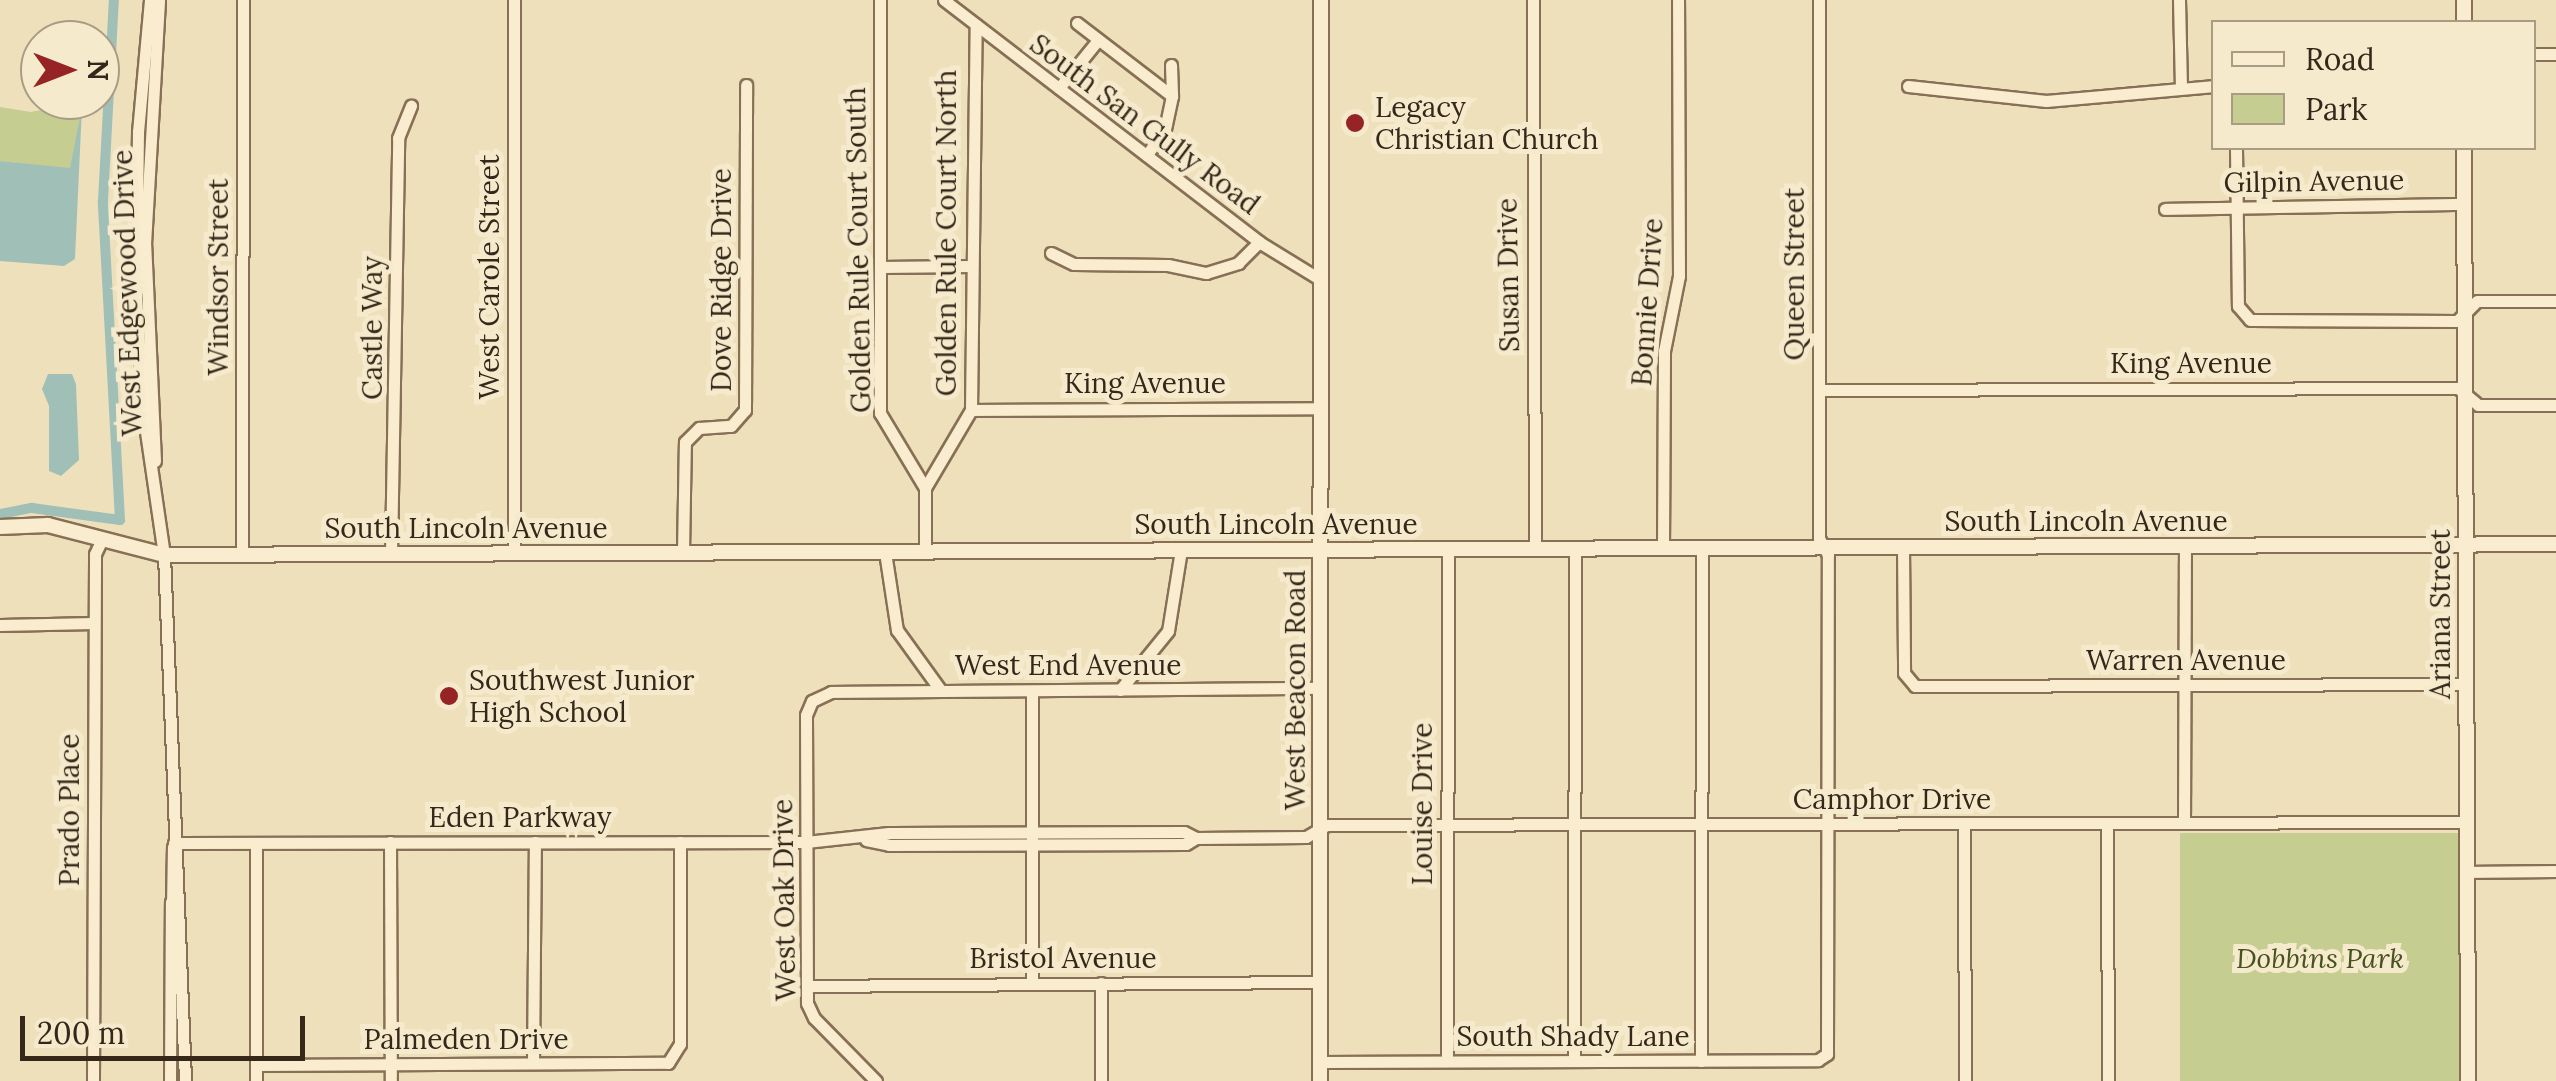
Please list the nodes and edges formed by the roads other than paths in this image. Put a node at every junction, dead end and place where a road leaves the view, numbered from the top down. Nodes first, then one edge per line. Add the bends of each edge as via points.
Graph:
1 (150, 0) edge
2 (159, 0) edge
3 (243, 0) edge
4 (514, 0) edge
5 (880, 0) edge
6 (944, 0) edge
7 (1321, 0) edge
8 (1533, 0) edge
9 (1678, 0) edge
10 (1819, 0) edge
11 (2179, 0) edge
12 (1077, 22) dead end
13 (976, 25) junction
14 (1098, 40) junction
15 (1171, 65) dead end
16 (746, 85) dead end
17 (1908, 86) dead end
18 (2181, 86) junction
19 (2211, 86) edge
20 (1059, 88) junction
21 (1172, 96) junction
22 (411, 105) dead end
23 (2236, 150) edge
24 (2464, 150) edge
25 (1146, 155) junction
26 (2464, 204) junction
27 (2238, 206) junction
28 (2165, 209) dead end
29 (1259, 242) junction
30 (1051, 253) dead end
31 (971, 266) junction
32 (880, 267) junction
33 (1321, 280) junction
34 (2556, 301) edge
35 (2464, 313) junction
36 (1819, 390) junction
37 (2466, 396) junction
38 (2556, 405) edge
39 (1319, 408) junction
40 (971, 410) junction
41 (154, 465) junction
42 (924, 488) junction
43 (0, 527) edge
44 (101, 541) junction
45 (2465, 544) junction
46 (2556, 544) edge
47 (2185, 546) junction
48 (1822, 547) junction
49 (1904, 547) junction
50 (1448, 548) junction
51 (1575, 548) junction
52 (1664, 548) junction
53 (1536, 549) junction
54 (1702, 549) junction
55 (1182, 550) junction
56 (1320, 550) junction
57 (683, 552) junction
58 (885, 552) junction
59 (924, 552) junction
60 (242, 554) junction
61 (391, 554) junction
62 (514, 554) junction
63 (164, 555) junction
64 (0, 624) edge
65 (94, 624) junction
66 (2184, 684) junction
67 (2465, 684) junction
68 (1320, 688) junction
69 (1120, 690) junction
70 (941, 691) junction
71 (1032, 691) junction
72 (818, 696) joint
73 (2184, 822) junction
74 (2466, 822) junction
75 (2107, 823) junction
76 (1828, 824) junction
77 (1964, 824) junction
78 (1447, 825) junction
79 (1574, 825) junction
80 (1701, 825) junction
81 (1320, 830) junction
82 (1032, 839) junction
83 (256, 842) junction
84 (390, 842) junction
85 (534, 842) junction
86 (680, 842) junction
87 (806, 842) junction
88 (174, 843) junction
89 (2556, 871) edge
90 (2467, 872) junction
91 (171, 902) junction
92 (1319, 982) junction
93 (1032, 983) junction
94 (1102, 983) junction
95 (807, 986) junction
96 (184, 1009) junction
97 (1825, 1056) joint
98 (1447, 1061) junction
99 (1574, 1061) junction
100 (1701, 1061) junction
101 (1320, 1062) junction
102 (533, 1063) junction
103 (390, 1064) junction
104 (256, 1065) junction
105 (93, 1081) edge
106 (170, 1081) edge
107 (185, 1081) edge
108 (256, 1081) edge
109 (390, 1081) edge
110 (876, 1081) edge
111 (1101, 1081) edge
112 (1320, 1081) edge
113 (1965, 1081) edge
114 (2108, 1081) edge
115 (2468, 1081) edge

1 - 41 street, West Edgewood Drive via 135,241 144,418
2 - 41 street, West Edgewood Drive via 145,244
3 - 60 street, Windsor Street
4 - 62 street, West Carole Street
5 - 32 street, Golden Rule Court South
6 - 13 street, South San Gully Road
7 - 33 street, West Beacon Road
8 - 53 street, Susan Drive
9 - 52 street, Bonnie Drive via 1679,276 1664,351
10 - 36 street, Queen Street
11 - 18 street
12 - 14 street
13 - 20 street, South San Gully Road
13 - 31 street, Golden Rule Court North
14 - 20 street
14 - 21 street
15 - 21 street
16 - 57 street, Dove Ridge Drive via 746,410 731,426 698,428 685,442
17 - 18 street via 2046,101
18 - 19 street
20 - 25 street, South San Gully Road
21 - 25 street via 1165,129
22 - 61 street, Castle Way via 398,138
23 - 27 street
24 - 26 street, Ariana Street
25 - 29 street, South San Gully Road
26 - 27 street, Gilpin Avenue
26 - 35 street, Ariana Street
27 - 28 street, Gilpin Avenue
27 - 35 street via 2238,306 2245,317 2458,321
29 - 30 street via 1238,263 1206,273 1168,265 1074,264
29 - 33 street, South San Gully Road
31 - 32 street
31 - 40 street, Golden Rule Court North
32 - 42 street, Golden Rule Court South via 880,414
33 - 39 street, West Beacon Road
34 - 35 street via 2477,301
35 - 37 street, Ariana Street
36 - 37 street, King Avenue via 2458,388
36 - 48 street, Queen Street
37 - 38 street, King Avenue via 2478,405
37 - 45 street, Ariana Street
39 - 40 street, King Avenue
39 - 56 street, West Beacon Road
40 - 42 street, Golden Rule Court North
41 - 63 street, West Edgewood Drive
42 - 59 street
43 - 44 street, South Lincoln Avenue via 48,525
44 - 63 street, South Lincoln Avenue
44 - 65 street, Prado Place
45 - 46 street, South Lincoln Avenue
45 - 47 street, South Lincoln Avenue
45 - 67 street, Ariana Street
47 - 49 street, South Lincoln Avenue
47 - 66 street
48 - 49 street, South Lincoln Avenue
48 - 54 street, South Lincoln Avenue
48 - 76 street, Queen Street via 1828,555
49 - 66 street, Warren Avenue via 1908,683
50 - 53 street, South Lincoln Avenue
50 - 56 street, South Lincoln Avenue
50 - 78 street, Louise Drive
51 - 52 street, South Lincoln Avenue
51 - 53 street, South Lincoln Avenue
51 - 79 street
52 - 54 street, South Lincoln Avenue
54 - 80 street
55 - 56 street, South Lincoln Avenue
55 - 59 street, South Lincoln Avenue
55 - 69 street via 1168,630
56 - 68 street, West Beacon Road
57 - 58 street, South Lincoln Avenue
57 - 62 street, South Lincoln Avenue
58 - 59 street, South Lincoln Avenue
58 - 70 street via 898,630
60 - 61 street, South Lincoln Avenue
60 - 63 street, South Lincoln Avenue
61 - 62 street, South Lincoln Avenue
63 - 88 street, West Edgewood Drive
64 - 65 street
65 - 105 street, Prado Place
66 - 67 street, Warren Avenue
66 - 73 street
67 - 74 street, Ariana Street
68 - 69 street, West End Avenue
68 - 81 street, West Beacon Road
69 - 71 street, West End Avenue
70 - 71 street, West End Avenue
70 - 72 street, West End Avenue
71 - 82 street
72 - 87 street, West Oak Drive via 806,716
73 - 74 street, Camphor Drive
73 - 75 street, Camphor Drive
74 - 90 street, Ariana Street
75 - 77 street, Camphor Drive
75 - 114 street
76 - 77 street, Camphor Drive
76 - 80 street, Camphor Drive
76 - 97 street, Queen Street
77 - 113 street
78 - 79 street, Camphor Drive
78 - 81 street, Camphor Drive
78 - 98 street, Louise Drive
79 - 80 street, Camphor Drive
79 - 99 street
80 - 100 street
81 - 82 street, Eden Parkway via 1306,837 1196,838 1186,844
81 - 92 street, West Beacon Road
82 - 87 street, Eden Parkway
82 - 93 street
83 - 84 street, Eden Parkway
83 - 88 street, Eden Parkway
83 - 104 street
84 - 85 street, Eden Parkway
84 - 103 street
85 - 86 street, Eden Parkway
85 - 102 street
86 - 87 street, Eden Parkway
86 - 102 street, Palmeden Drive via 680,1044 673,1058 656,1064
87 - 95 street, West Oak Drive
88 - 91 street, West Edgewood Drive
88 - 96 street, West Edgewood Drive
89 - 90 street
90 - 115 street, Ariana Street
91 - 96 street, West Edgewood Drive
91 - 106 street, West Edgewood Drive
92 - 94 street, Bristol Avenue
92 - 101 street, West Beacon Road
93 - 94 street, Bristol Avenue
93 - 95 street, Bristol Avenue
94 - 111 street
95 - 110 street, West Oak Drive via 814,1018
96 - 107 street, West Edgewood Drive
97 - 100 street, South Shady Lane
98 - 99 street, South Shady Lane
98 - 101 street, South Shady Lane
99 - 100 street, South Shady Lane
101 - 112 street, West Beacon Road
102 - 103 street, Palmeden Drive
103 - 104 street, Palmeden Drive
103 - 109 street
104 - 108 street

